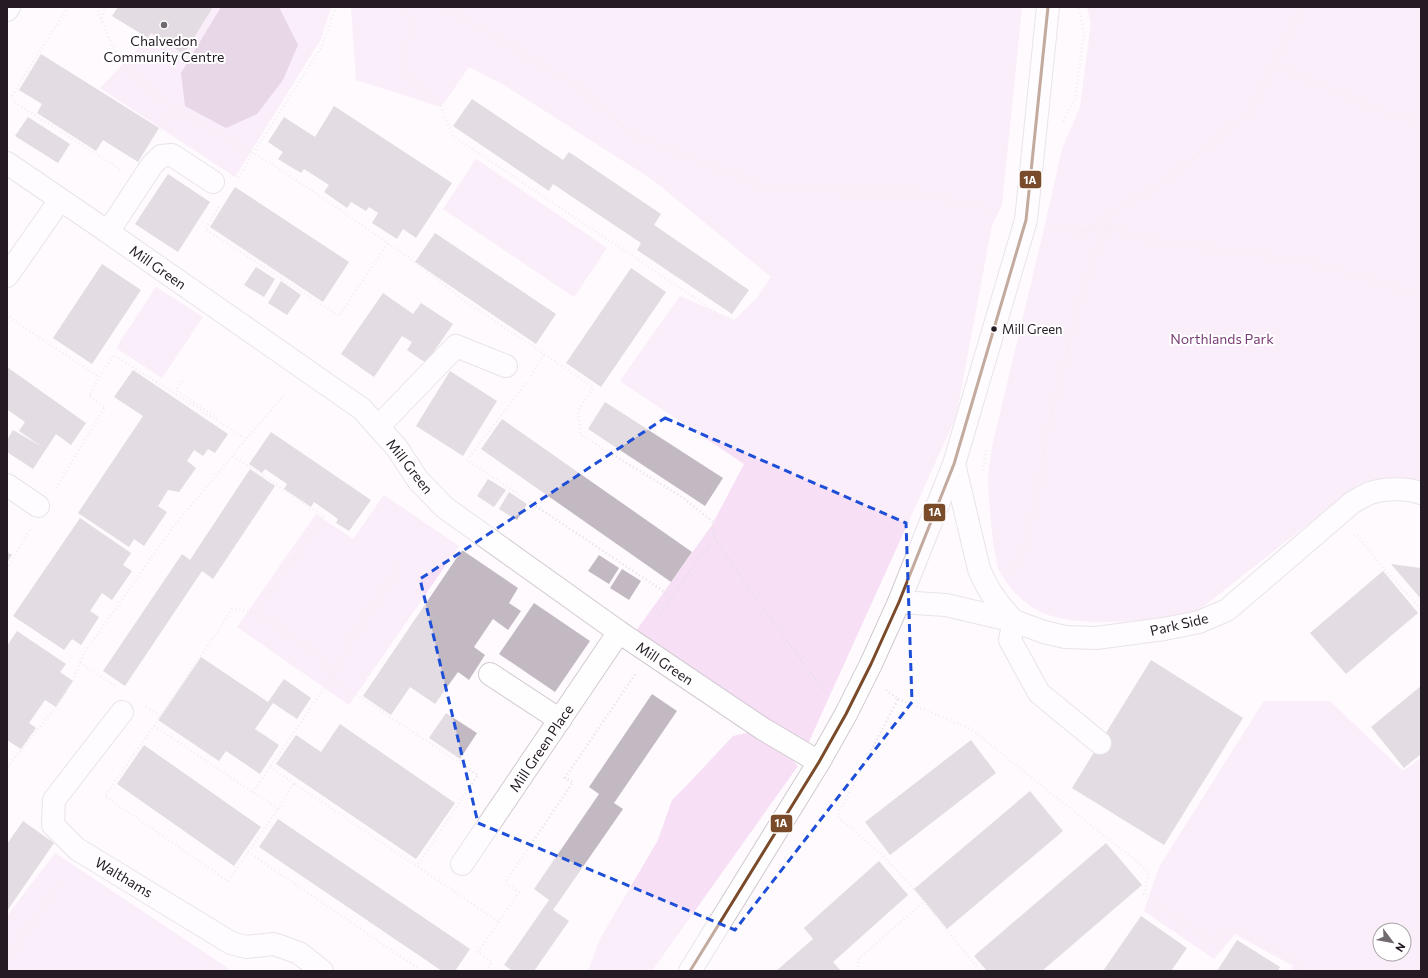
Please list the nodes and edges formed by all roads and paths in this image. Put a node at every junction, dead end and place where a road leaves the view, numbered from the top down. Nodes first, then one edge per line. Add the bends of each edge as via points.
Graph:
1 (9, 7) edge
2 (68, 7) edge
3 (96, 7) edge
4 (106, 7) edge
5 (336, 7) edge
6 (403, 7) edge
7 (444, 7) edge
8 (1048, 7) edge
9 (1301, 7) edge
10 (7, 10) edge
11 (101, 18) junction
12 (1275, 64) junction
13 (174, 108) junction
14 (1421, 123) edge
15 (158, 133) dead end
16 (253, 154) junction
17 (7, 163) edge
18 (124, 172) dead end
19 (237, 179) dead end
20 (213, 182) dead end
21 (60, 200) junction
22 (221, 204) dead end
23 (998, 212) dead end
24 (1047, 224) dead end
25 (1107, 226) junction
26 (108, 232) junction
27 (1080, 233) junction
28 (388, 243) junction
29 (7, 276) edge
30 (1421, 295) edge
31 (716, 312) dead end
32 (7, 314) edge
33 (544, 354) junction
34 (506, 366) dead end
35 (99, 377) junction
36 (182, 381) dead end
37 (285, 394) dead end
38 (378, 427) junction
39 (246, 439) junction
40 (233, 456) junction
41 (954, 464) junction
42 (7, 485) edge
43 (55, 489) dead end
44 (1421, 493) edge
45 (38, 506) dead end
46 (31, 529) dead end
47 (1356, 534) dead end
48 (715, 539) junction
49 (401, 565) dead end
50 (7, 569) edge
51 (1009, 581) dead end
52 (672, 597) junction
53 (899, 602) junction
54 (1421, 609) edge
55 (256, 612) junction
56 (1014, 621) junction
57 (648, 630) dead end
58 (619, 632) junction
59 (636, 672) dead end
60 (490, 674) dead end
61 (331, 678) junction
62 (882, 687) dead end
63 (898, 699) junction
64 (831, 700) dead end
65 (122, 712) dead end
66 (560, 720) junction
67 (154, 726) junction
68 (1100, 743) dead end
69 (819, 762) junction
70 (270, 767) junction
71 (7, 771) edge
72 (294, 783) junction
73 (253, 792) junction
74 (278, 809) junction
75 (248, 852) junction
76 (462, 864) dead end
77 (417, 866) junction
78 (60, 881) dead end
79 (924, 902) junction
80 (499, 922) junction
81 (7, 960) edge
82 (1421, 968) edge
83 (322, 971) edge
84 (422, 971) edge
85 (486, 971) edge
86 (690, 971) edge
87 (857, 971) edge
88 (980, 971) edge
89 (1297, 971) edge
90 (1418, 971) edge

1 - 10 street
2 - 18 path via 12,95 14,102
3 - 11 path
4 - 11 path
5 - 16 path via 322,48
6 - 31 path via 413,25 400,66 441,107 453,136
7 - 23 path via 581,88 631,134 761,185 851,192 914,192
8 - 41 street via 1026,220
9 - 12 path
11 - 13 path via 111,43 128,68 141,83
12 - 14 path via 1376,110
12 - 27 path via 1250,110 1165,181
13 - 15 path
13 - 16 path
16 - 19 path
16 - 28 path
17 - 21 street, Mill Green
20 - 26 street via 172,155 161,156 152,165
21 - 26 street, Mill Green
21 - 29 street
22 - 28 path via 205,229 339,316
24 - 27 path
25 - 27 path
25 - 30 path via 1136,238 1310,262
25 - 51 path via 1084,290 1047,430 1038,491 1026,546
26 - 38 street, Mill Green via 362,409
28 - 33 path via 462,299
32 - 35 path
33 - 48 path via 593,387 578,411 581,435 682,497 713,522
33 - 52 path via 522,390 467,460
34 - 38 street via 456,346
35 - 39 path via 114,355
35 - 43 path via 89,396 105,407
36 - 39 path via 176,390
37 - 39 path
38 - 58 street, Mill Green via 397,448 418,480 444,507
39 - 40 path
40 - 55 path via 322,516
40 - 71 path via 170,531 83,655 73,681 56,707 8,766
41 - 53 street
41 - 56 street via 979,570 984,583
42 - 45 street
44 - 56 street, Park Side via 1391,490 1370,493 1353,502 1227,610 1199,622 1096,638 1065,637
46 - 50 path
47 - 54 path
48 - 52 path
48 - 64 path
49 - 61 path via 352,638 348,650
52 - 57 path
53 - 56 street, Park Side via 946,605
53 - 69 street via 871,664
55 - 61 path via 326,659
55 - 67 path via 232,609
56 - 68 street via 1010,640 1039,693
58 - 66 street, Mill Green Place
58 - 69 street, Mill Green via 763,729
59 - 80 path via 565,778 572,782 505,883 519,892
60 - 66 street
61 - 70 path
61 - 77 path via 478,775
62 - 63 path
63 - 79 path via 837,816 880,853
63 - 89 path via 971,729 1146,869 1148,878 1144,894 1214,943 1232,927 1300,965
65 - 83 street, Walthams via 54,800 53,825 77,849 231,943 246,947 274,944 299,954
66 - 76 street, Mill Green Place
67 - 73 path
67 - 75 path via 105,796 228,881
69 - 86 street
70 - 72 path
70 - 73 path
72 - 74 path
72 - 77 path
73 - 74 path
74 - 75 path
75 - 84 path
77 - 80 path
78 - 81 path
79 - 87 path via 859,958
79 - 88 path
80 - 85 path via 478,952 492,962
82 - 90 path

